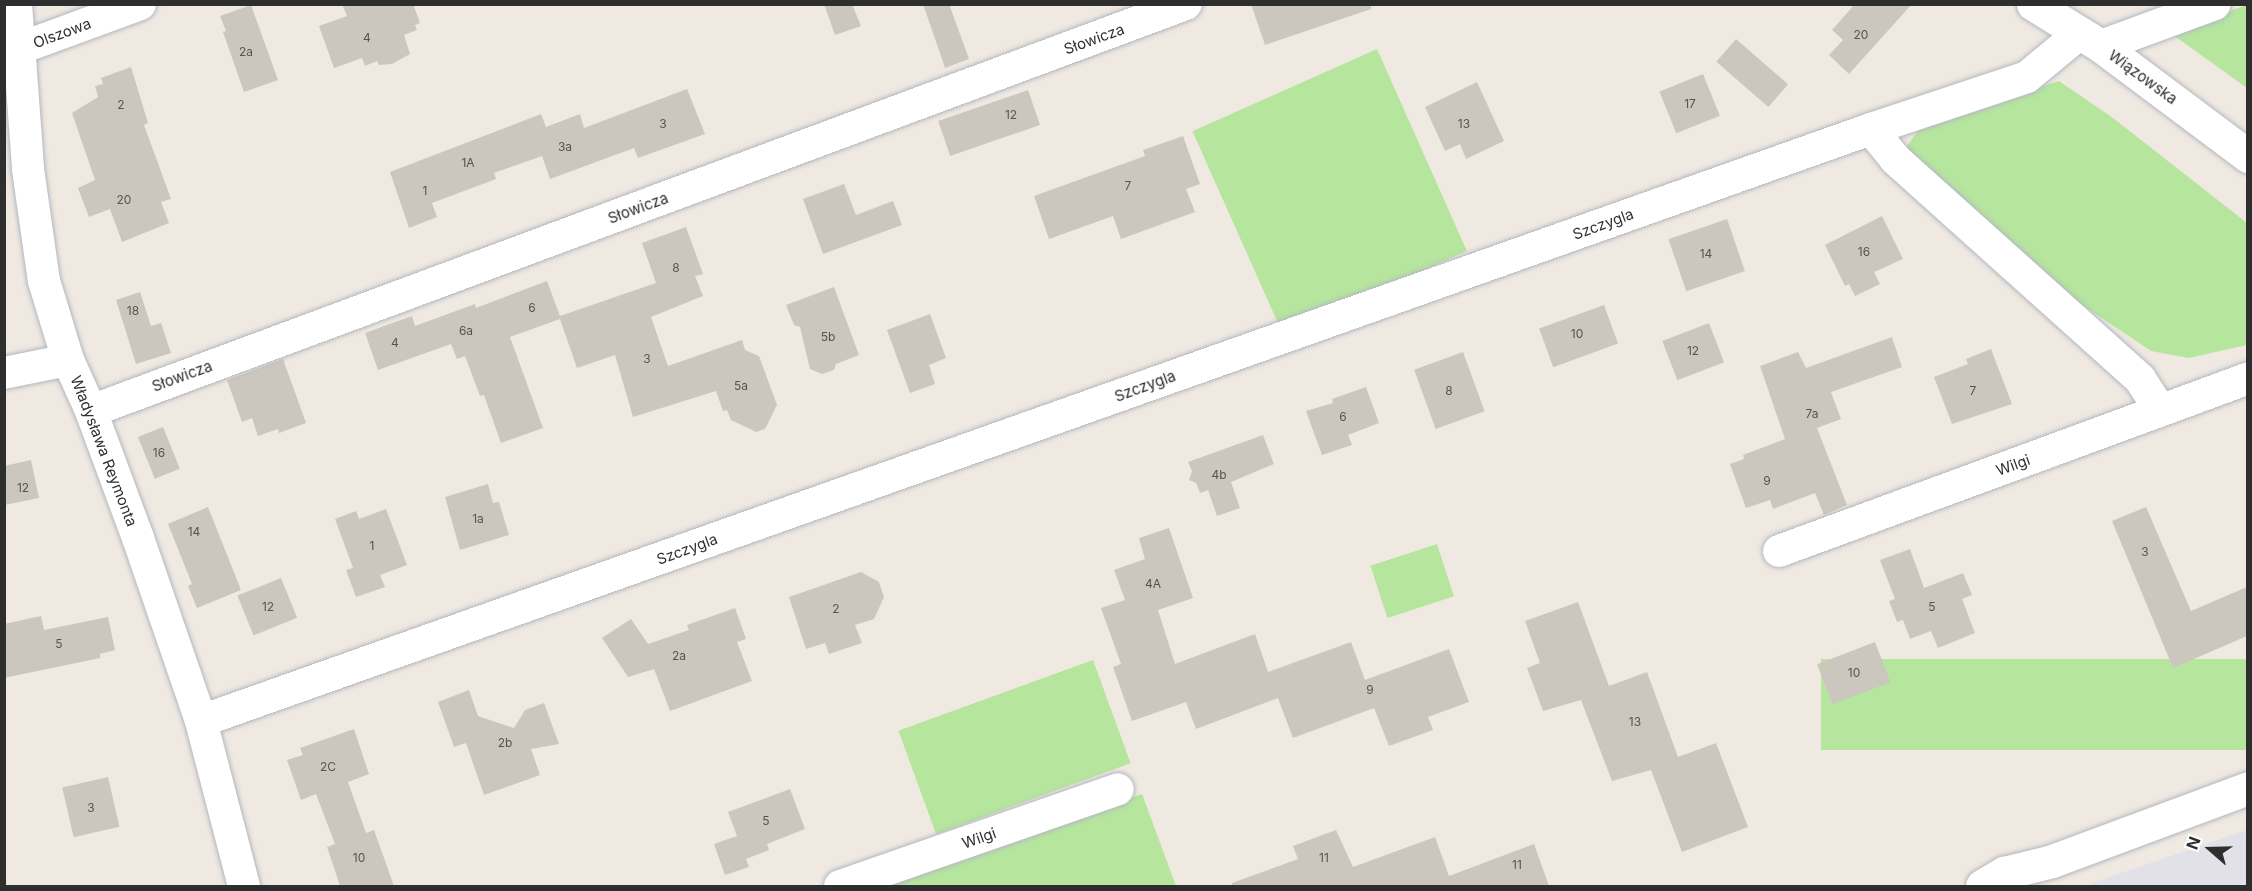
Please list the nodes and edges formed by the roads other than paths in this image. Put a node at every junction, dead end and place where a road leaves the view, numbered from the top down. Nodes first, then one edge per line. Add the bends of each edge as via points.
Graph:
1 (16, 4) edge
2 (140, 4) edge
3 (1186, 4) edge
4 (2033, 4) edge
5 (2215, 4) edge
6 (2090, 40) junction
7 (18, 49) junction
8 (1871, 129) junction
9 (2247, 156) edge
10 (69, 360) junction
11 (4, 373) edge
12 (2247, 378) edge
13 (2160, 410) junction
14 (91, 411) junction
15 (1779, 551) dead end
16 (201, 721) junction
17 (1118, 789) dead end
18 (2247, 789) edge
19 (2052, 861) junction
20 (244, 886) edge
21 (840, 886) edge
22 (1982, 886) edge
23 (2024, 886) edge

1 - 7 street, Władysława Reymonta
2 - 7 street, Olszowa
3 - 14 street, Słowicza
4 - 6 main road, Wiązowska
5 - 6 street, Szczygla
6 - 8 street, Szczygla via 2027,77
6 - 9 main road, Wiązowska
7 - 10 street, Władysława Reymonta via 28,169 44,281
8 - 13 street via 1895,159 2140,379
8 - 16 street, Szczygla
10 - 11 street
10 - 14 street, Władysława Reymonta
12 - 13 street, Wilgi
13 - 15 street, Wilgi
14 - 16 street, Władysława Reymonta
16 - 20 street, Władysława Reymonta
17 - 21 street, Wilgi
18 - 19 main road
19 - 22 main road via 2004,873
19 - 23 main road

